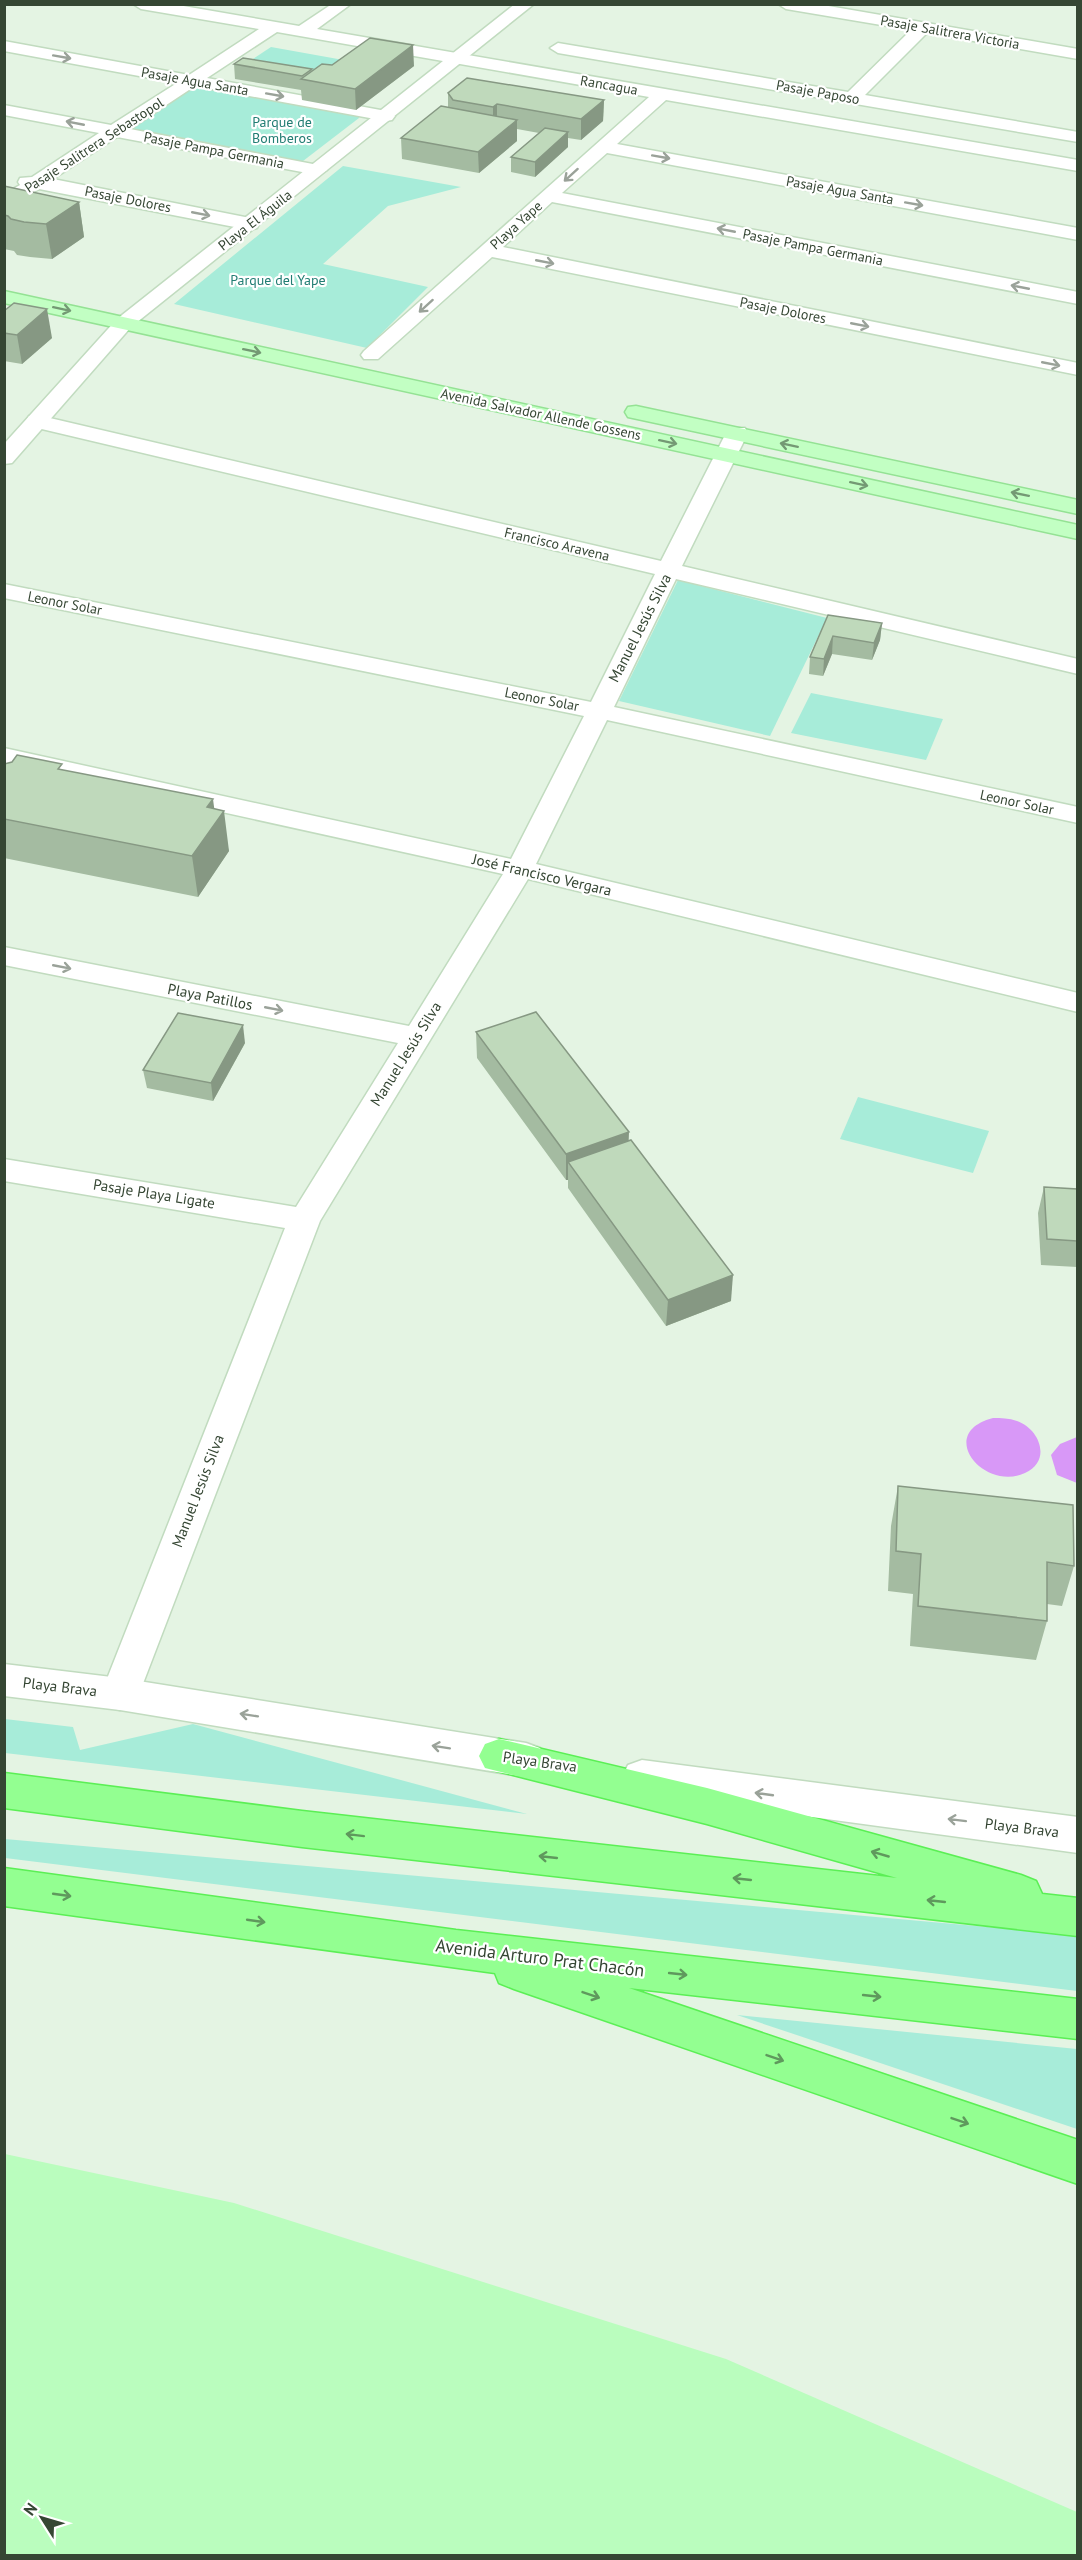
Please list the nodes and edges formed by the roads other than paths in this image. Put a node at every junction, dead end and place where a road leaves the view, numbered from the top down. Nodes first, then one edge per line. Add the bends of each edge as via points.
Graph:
1 (141, 4) edge
2 (343, 4) edge
3 (526, 4) edge
4 (786, 4) edge
5 (172, 7) edge
6 (274, 27) junction
7 (923, 28) junction
8 (302, 32) junction
9 (4, 46) edge
10 (558, 48) dead end
11 (1077, 54) edge
12 (457, 59) junction
13 (192, 80) junction
14 (662, 94) junction
15 (852, 98) junction
16 (4, 110) edge
17 (386, 116) junction
18 (115, 131) junction
19 (1077, 137) edge
20 (603, 147) junction
21 (1077, 166) edge
22 (318, 170) junction
23 (4, 178) edge
24 (35, 183) junction
25 (548, 196) junction
26 (4, 203) edge
27 (250, 224) junction
28 (1077, 234) edge
29 (488, 250) junction
30 (8, 284) edge
31 (1077, 298) edge
32 (123, 302) dead end
33 (145, 306) junction
34 (174, 312) dead end
35 (124, 323) junction
36 (348, 350) dead end
37 (371, 355) junction
38 (394, 360) dead end
39 (1077, 369) edge
40 (611, 406) dead end
41 (38, 421) junction
42 (731, 444) junction
43 (4, 458) edge
44 (1077, 507) edge
45 (1077, 532) edge
46 (669, 570) junction
47 (4, 591) edge
48 (1077, 667) edge
49 (599, 711) junction
50 (4, 756) edge
51 (1077, 815) edge
52 (520, 869) junction
53 (4, 956) edge
54 (1077, 1003) edge
55 (416, 1037) junction
56 (4, 1170) edge
57 (304, 1220) junction
58 (4, 1680) edge
59 (120, 1694) junction
60 (499, 1756) junction
61 (4, 1790) edge
62 (1077, 1835) edge
63 (4, 1887) edge
64 (1077, 1909) edge
65 (1077, 1917) edge
66 (456, 1949) junction
67 (1077, 2019) edge
68 (1077, 2162) edge

1 - 5 street, Rancagua
2 - 8 street
3 - 12 street, Playa El Águila
4 - 7 street, Pasaje Salitrera Victoria
5 - 6 street, Rancagua
6 - 8 street, Rancagua
6 - 13 street, Pasaje Salitrera Sebastopol
7 - 11 street, Pasaje Salitrera Victoria
7 - 15 street
8 - 12 street, Rancagua
9 -> 13 street, Pasaje Agua Santa
10 - 15 street, Pasaje Paposo
12 - 14 street, Rancagua
12 - 17 street, Playa El Águila
13 -> 17 street, Pasaje Agua Santa
13 - 18 street, Pasaje Salitrera Sebastopol
14 - 20 street, Playa Yape
14 - 21 street, Rancagua
15 - 19 street, Pasaje Paposo
18 -> 16 street, Pasaje Pampa Germania
17 - 22 street, Playa El Águila
18 - 22 street, Pasaje Pampa Germania
18 - 24 street, Pasaje Salitrera Sebastopol
20 -> 25 street, Playa Yape
20 -> 28 street, Pasaje Agua Santa
22 - 27 street, Playa El Águila
23 - 24 street, Pasaje Dolores
24 - 26 street, Pasaje Salitrera Sebastopol
24 -> 27 street, Pasaje Dolores
25 - 29 street, Playa Yape
31 -> 25 street, Pasaje Pampa Germania
27 - 33 street, Playa El Águila
29 -> 37 street, Playa Yape
29 -> 39 street, Pasaje Dolores
30 -> 35 main road, Avenida Salvador Allende Gossens
32 - 33 main road
33 - 34 main road
33 - 35 street, Playa El Águila
35 - 41 street, Playa El Águila
35 -> 42 main road, Avenida Salvador Allende Gossens
36 - 37 main road
37 - 38 main road
40 - 42 main road, Avenida Salvador Allende Gossens
41 - 43 street, Playa El Águila
41 - 46 street, Francisco Aravena
44 -> 42 main road, Avenida Salvador Allende Gossens
42 -> 45 main road, Avenida Salvador Allende Gossens
42 - 46 street, Manuel Jesús Silva
46 - 48 street, Francisco Aravena
46 - 49 street, Manuel Jesús Silva
47 - 49 street, Leonor Solar
49 - 51 street, Leonor Solar
49 - 52 street, Manuel Jesús Silva
50 - 52 street, José Francisco Vergara
52 - 54 street, José Francisco Vergara
52 - 55 street, Manuel Jesús Silva
53 -> 55 street, Playa Patillos
55 - 57 street, Manuel Jesús Silva
56 - 57 street, Pasaje Playa Ligate
57 - 59 street, Manuel Jesús Silva
58 - 59 street, Playa Brava
60 -> 59 street, Playa Brava
62 -> 60 street, Playa Brava
64 -> 60 main road via 707,1806
65 -> 61 main road via 302,1829
63 -> 66 main road, Avenida Arturo Prat Chacón
66 -> 67 main road, Avenida Arturo Prat Chacón
66 -> 68 main road

